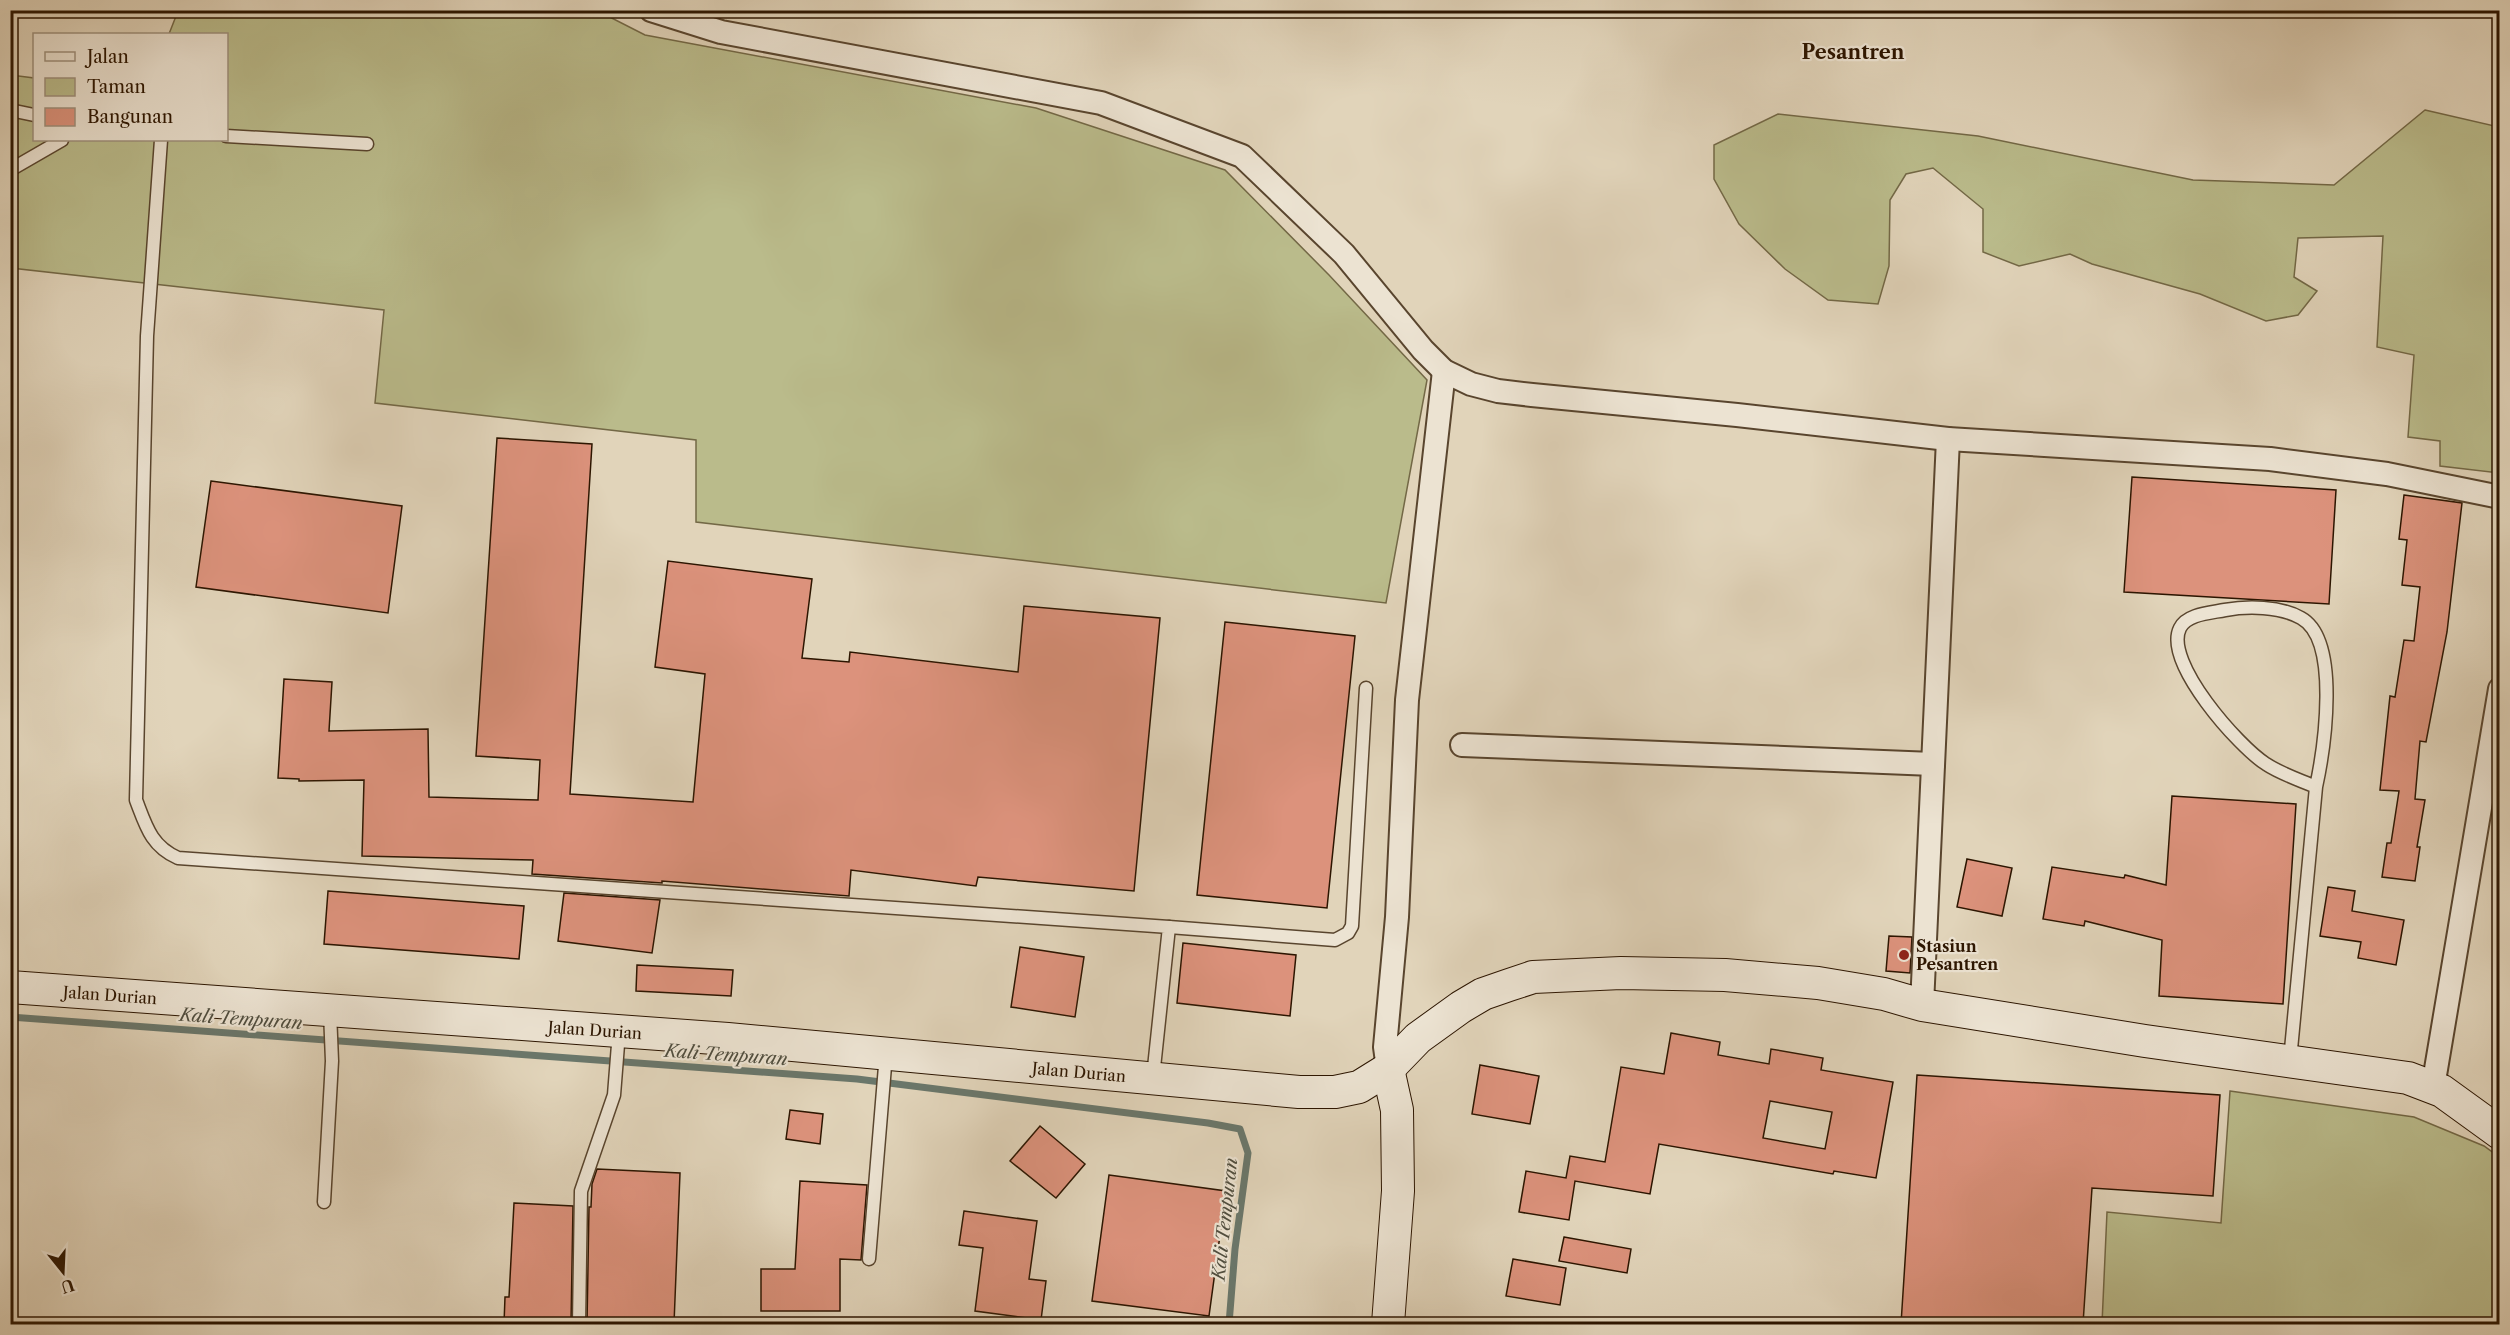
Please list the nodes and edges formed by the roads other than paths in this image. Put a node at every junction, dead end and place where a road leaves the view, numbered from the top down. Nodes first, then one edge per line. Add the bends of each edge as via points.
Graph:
1 (651, 10) edge
2 (10, 111) edge
3 (33, 114) edge
4 (228, 136) edge
5 (60, 141) edge
6 (161, 141) edge
7 (368, 144) dead end
8 (10, 170) edge
9 (1444, 371) junction
10 (1948, 439) junction
11 (2499, 497) edge
12 (1366, 688) dead end
13 (2499, 689) edge
14 (1462, 745) dead end
15 (1933, 764) junction
16 (2316, 787) junction
17 (1169, 927) junction
18 (10, 987) edge
19 (1922, 1005) junction
20 (331, 1023) junction
21 (619, 1044) junction
22 (886, 1054) junction
23 (2290, 1060) junction
24 (1388, 1069) junction
25 (1153, 1079) junction
26 (2433, 1087) junction
27 (2499, 1133) edge
28 (324, 1202) dead end
29 (869, 1258) dead end
30 (579, 1324) edge
31 (1388, 1324) edge

1 - 9 street via 721,32 1101,103 1242,156 1344,254
2 - 3 lane
4 - 7 lane
5 - 8 lane
6 - 17 lane via 147,336 136,800 149,833 165,852 190,859
9 - 10 street via 1471,384 1510,392
9 - 24 street via 1407,700 1397,917 1385,1047
10 - 11 street via 2270,459 2387,474
10 - 15 street
12 - 17 lane via 1352,926 1348,933 1335,940
13 - 26 street
14 - 15 street
15 - 19 street
16 - 16 lane via 2328,694 2322,656 2309,626 2302,618 2277,610 2234,609 2197,615 2181,626 2176,639 2183,660 2198,691 2219,720 2267,765
16 - 23 lane
17 - 25 lane
18 - 20 main road, Jalan Durian
19 - 23 main road, Jalan Durian
19 - 24 main road, Jalan Durian via 1851,988 1769,978 1621,973 1533,977 1461,1006 1418,1038
20 - 21 main road, Jalan Durian
20 - 28 lane
21 - 22 main road, Jalan Durian
21 - 30 lane via 614,1095 581,1191
22 - 25 main road, Jalan Durian
22 - 29 lane
23 - 26 main road, Jalan Durian via 2408,1078
24 - 25 main road, Jalan Durian via 1359,1087 1335,1092
24 - 31 main road via 1397,1110 1398,1191
26 - 27 main road, Jalan Durian

